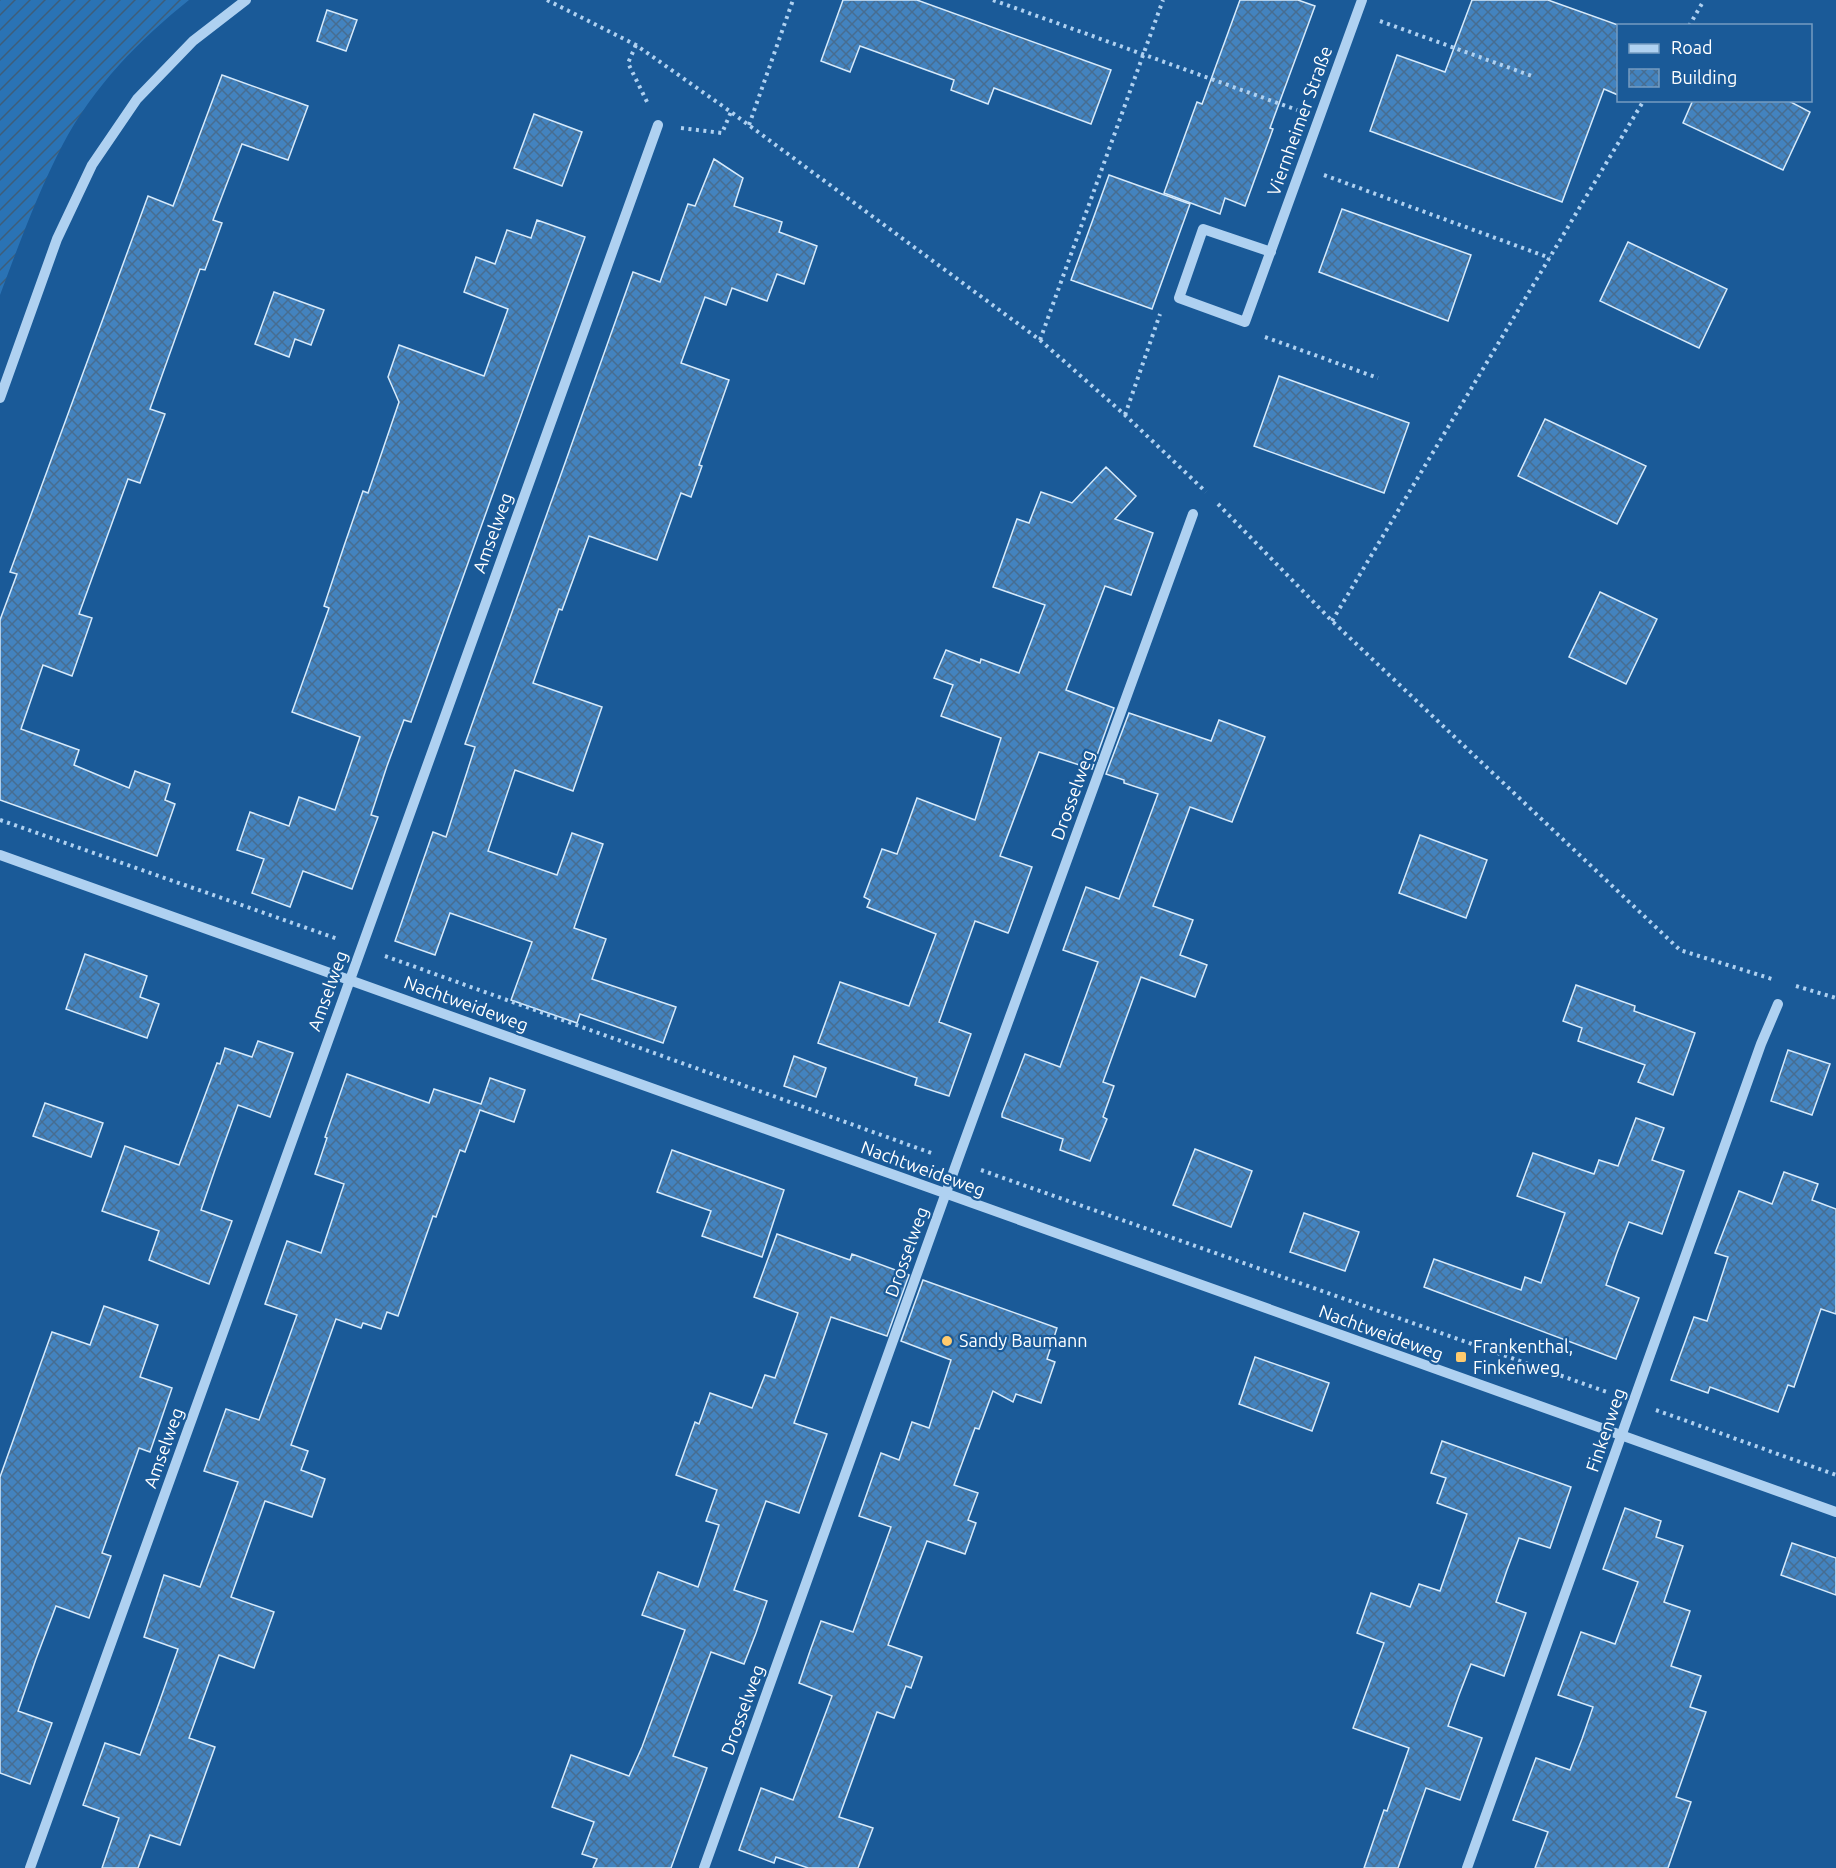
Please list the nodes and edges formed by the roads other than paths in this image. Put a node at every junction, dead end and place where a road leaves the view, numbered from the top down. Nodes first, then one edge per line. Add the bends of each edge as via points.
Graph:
1 (246, 0) edge
2 (1362, 0) edge
3 (658, 125) road end
4 (1270, 252) junction
5 (0, 398) edge
6 (1193, 514) dead end
7 (0, 855) edge
8 (350, 979) junction
9 (1778, 1004) dead end
10 (945, 1195) junction
11 (1622, 1436) junction
12 (1836, 1512) edge
13 (30, 1868) edge
14 (704, 1868) edge
15 (1467, 1868) edge

1 - 5 street via 193,41 137,99 92,165 57,239
2 - 4 street, Viernheimer Straße
3 - 8 street, Amselweg
4 - 4 street, Viernheimer Straße via 1245,322 1179,298 1203,229
6 - 10 street, Drosselweg
7 - 8 street, Nachtweideweg
8 - 10 street, Nachtweideweg
8 - 13 street, Amselweg
9 - 11 street, Finkenweg
10 - 11 street, Nachtweideweg
10 - 14 street, Drosselweg
11 - 12 street, Nachtweideweg
11 - 15 street, Finkenweg

